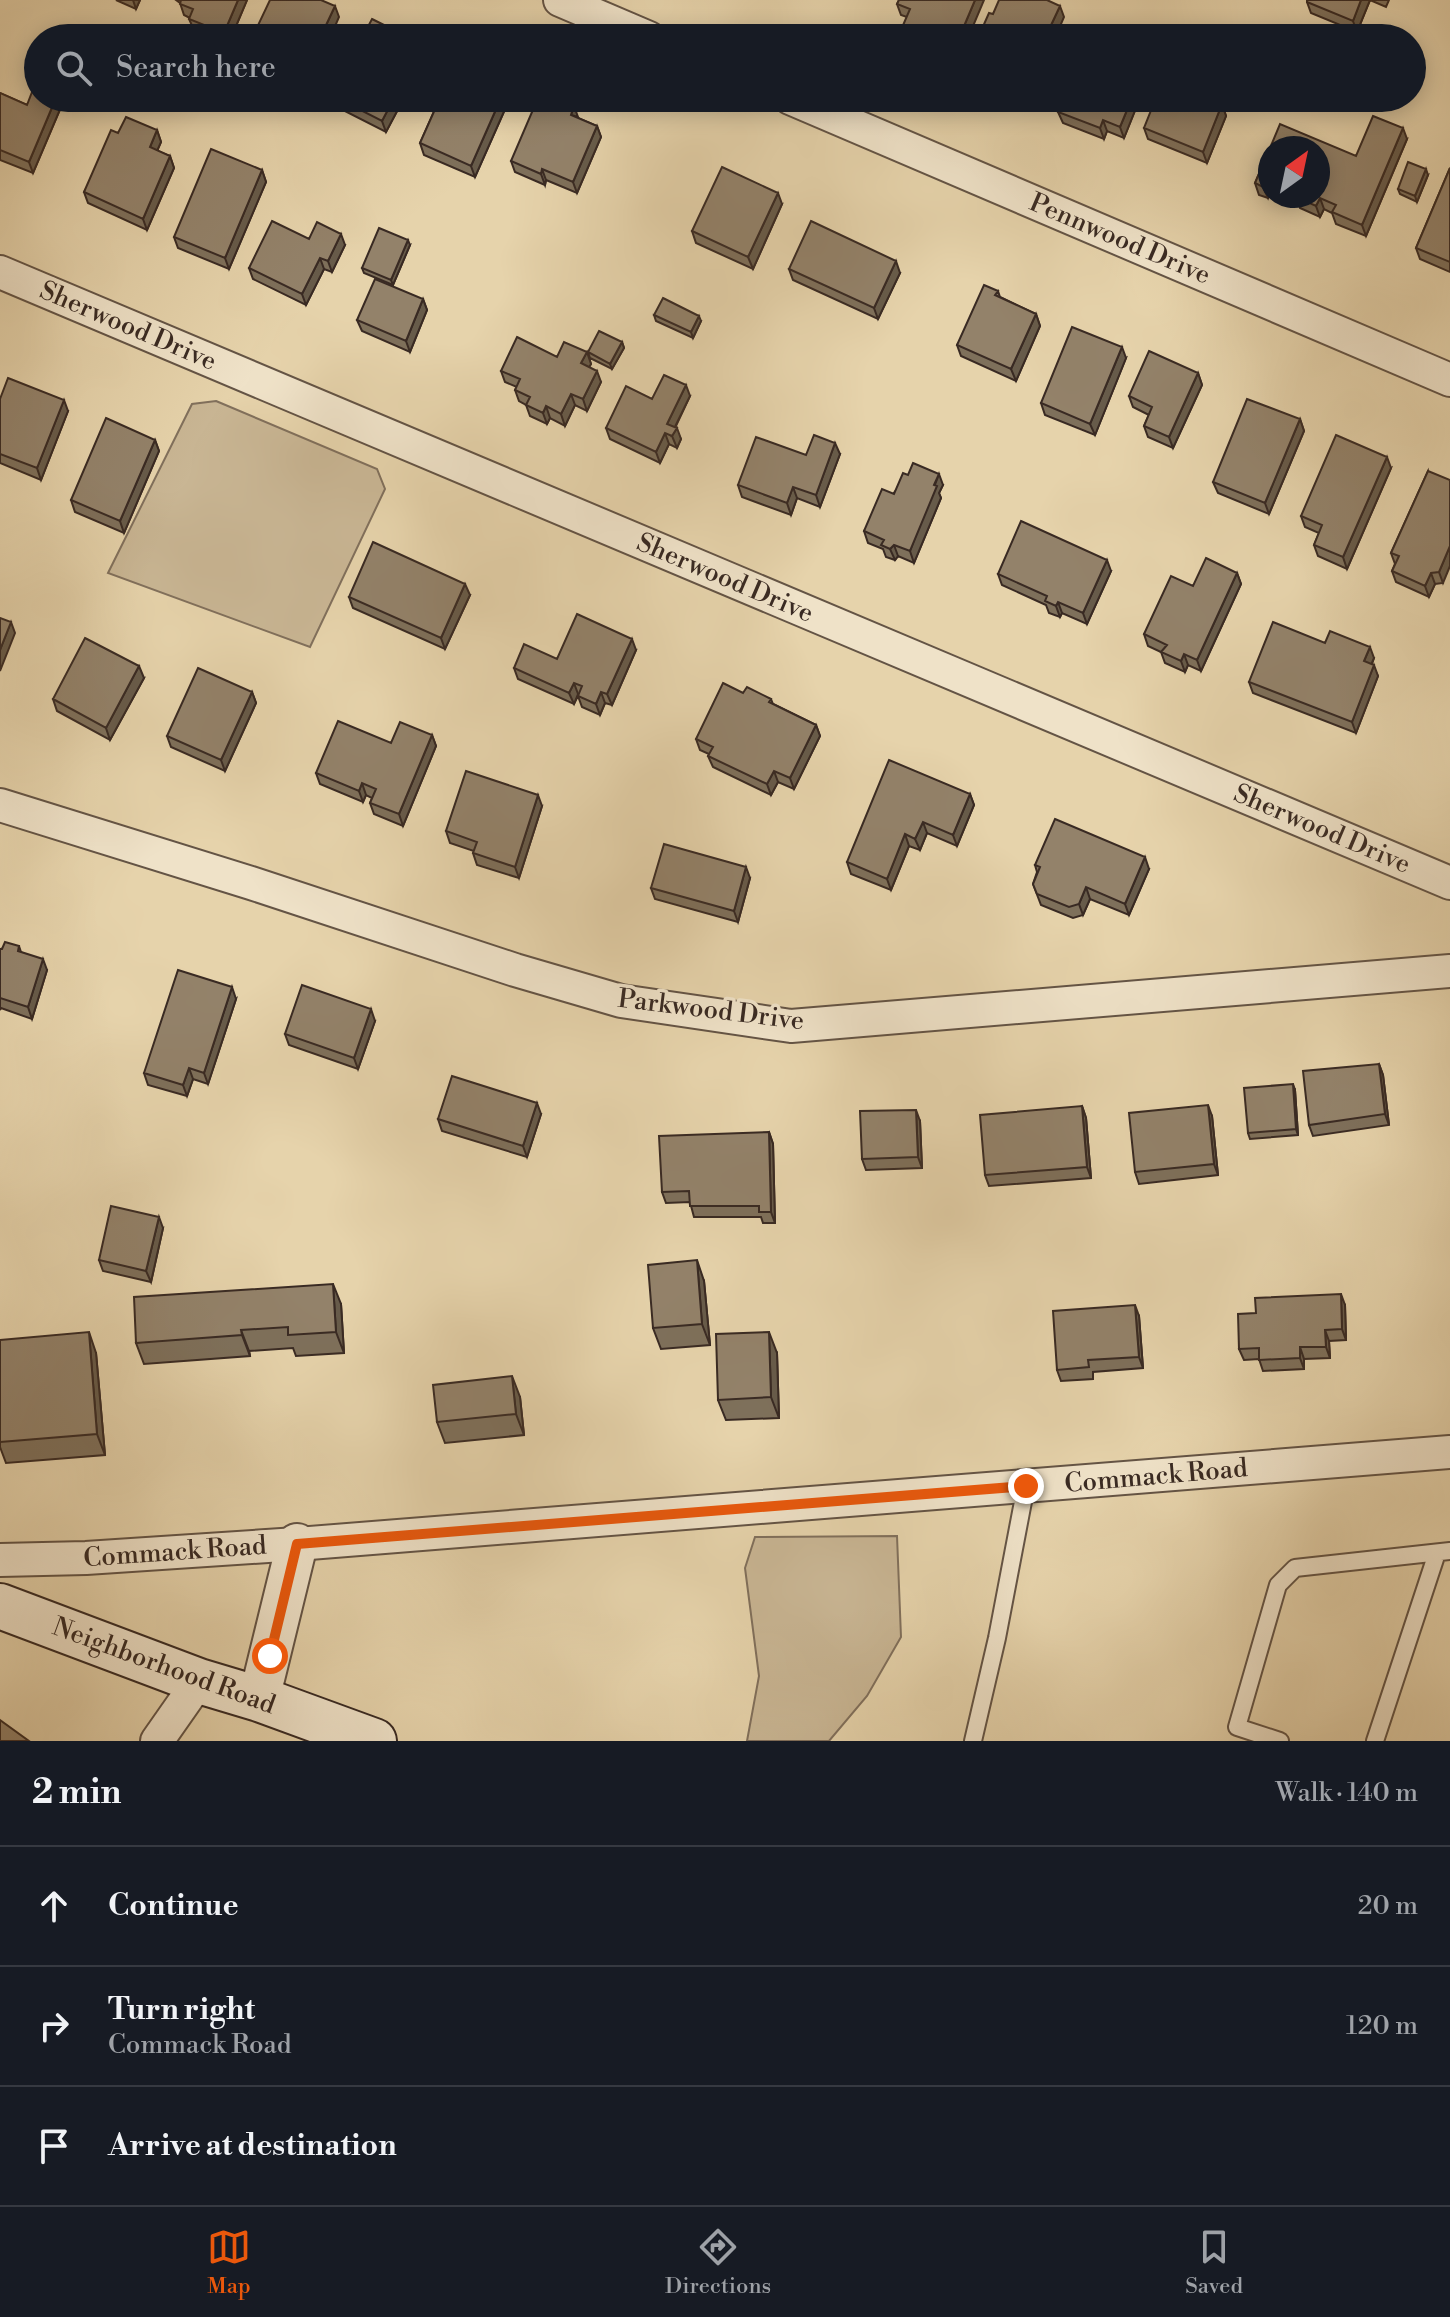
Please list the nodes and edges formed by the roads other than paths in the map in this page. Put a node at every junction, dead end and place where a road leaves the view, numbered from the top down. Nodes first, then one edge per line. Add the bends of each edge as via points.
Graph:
1 (560, 0) edge
2 (616, 24) edge
3 (823, 112) edge
4 (0, 272) edge
5 (1450, 380) edge
6 (0, 805) edge
7 (1450, 883) edge
8 (1450, 971) edge
9 (1450, 1452) edge
10 (1026, 1486) junction
11 (297, 1544) junction
12 (1444, 1552) edge
13 (0, 1560) edge
14 (0, 1606) edge
15 (199, 1681) junction
16 (259, 1699) junction
17 (157, 1741) edge
18 (374, 1741) edge
19 (973, 1741) edge
20 (1280, 1741) edge
21 (1375, 1741) edge

1 - 2 street
3 - 5 street, Pennwood Drive
4 - 7 street, Sherwood Drive
6 - 8 street, Parkwood Drive via 621,1001 791,1026
9 - 10 street, Commack Road
10 - 11 street, Commack Road
10 - 19 lane
11 - 13 street, Commack Road
11 - 16 street
12 - 20 lane via 1295,1568 1278,1585 1237,1727
12 - 21 lane
14 - 15 main road, Neighborhood Road
15 - 16 main road, Neighborhood Road
15 - 17 street
16 - 18 main road, Neighborhood Road

